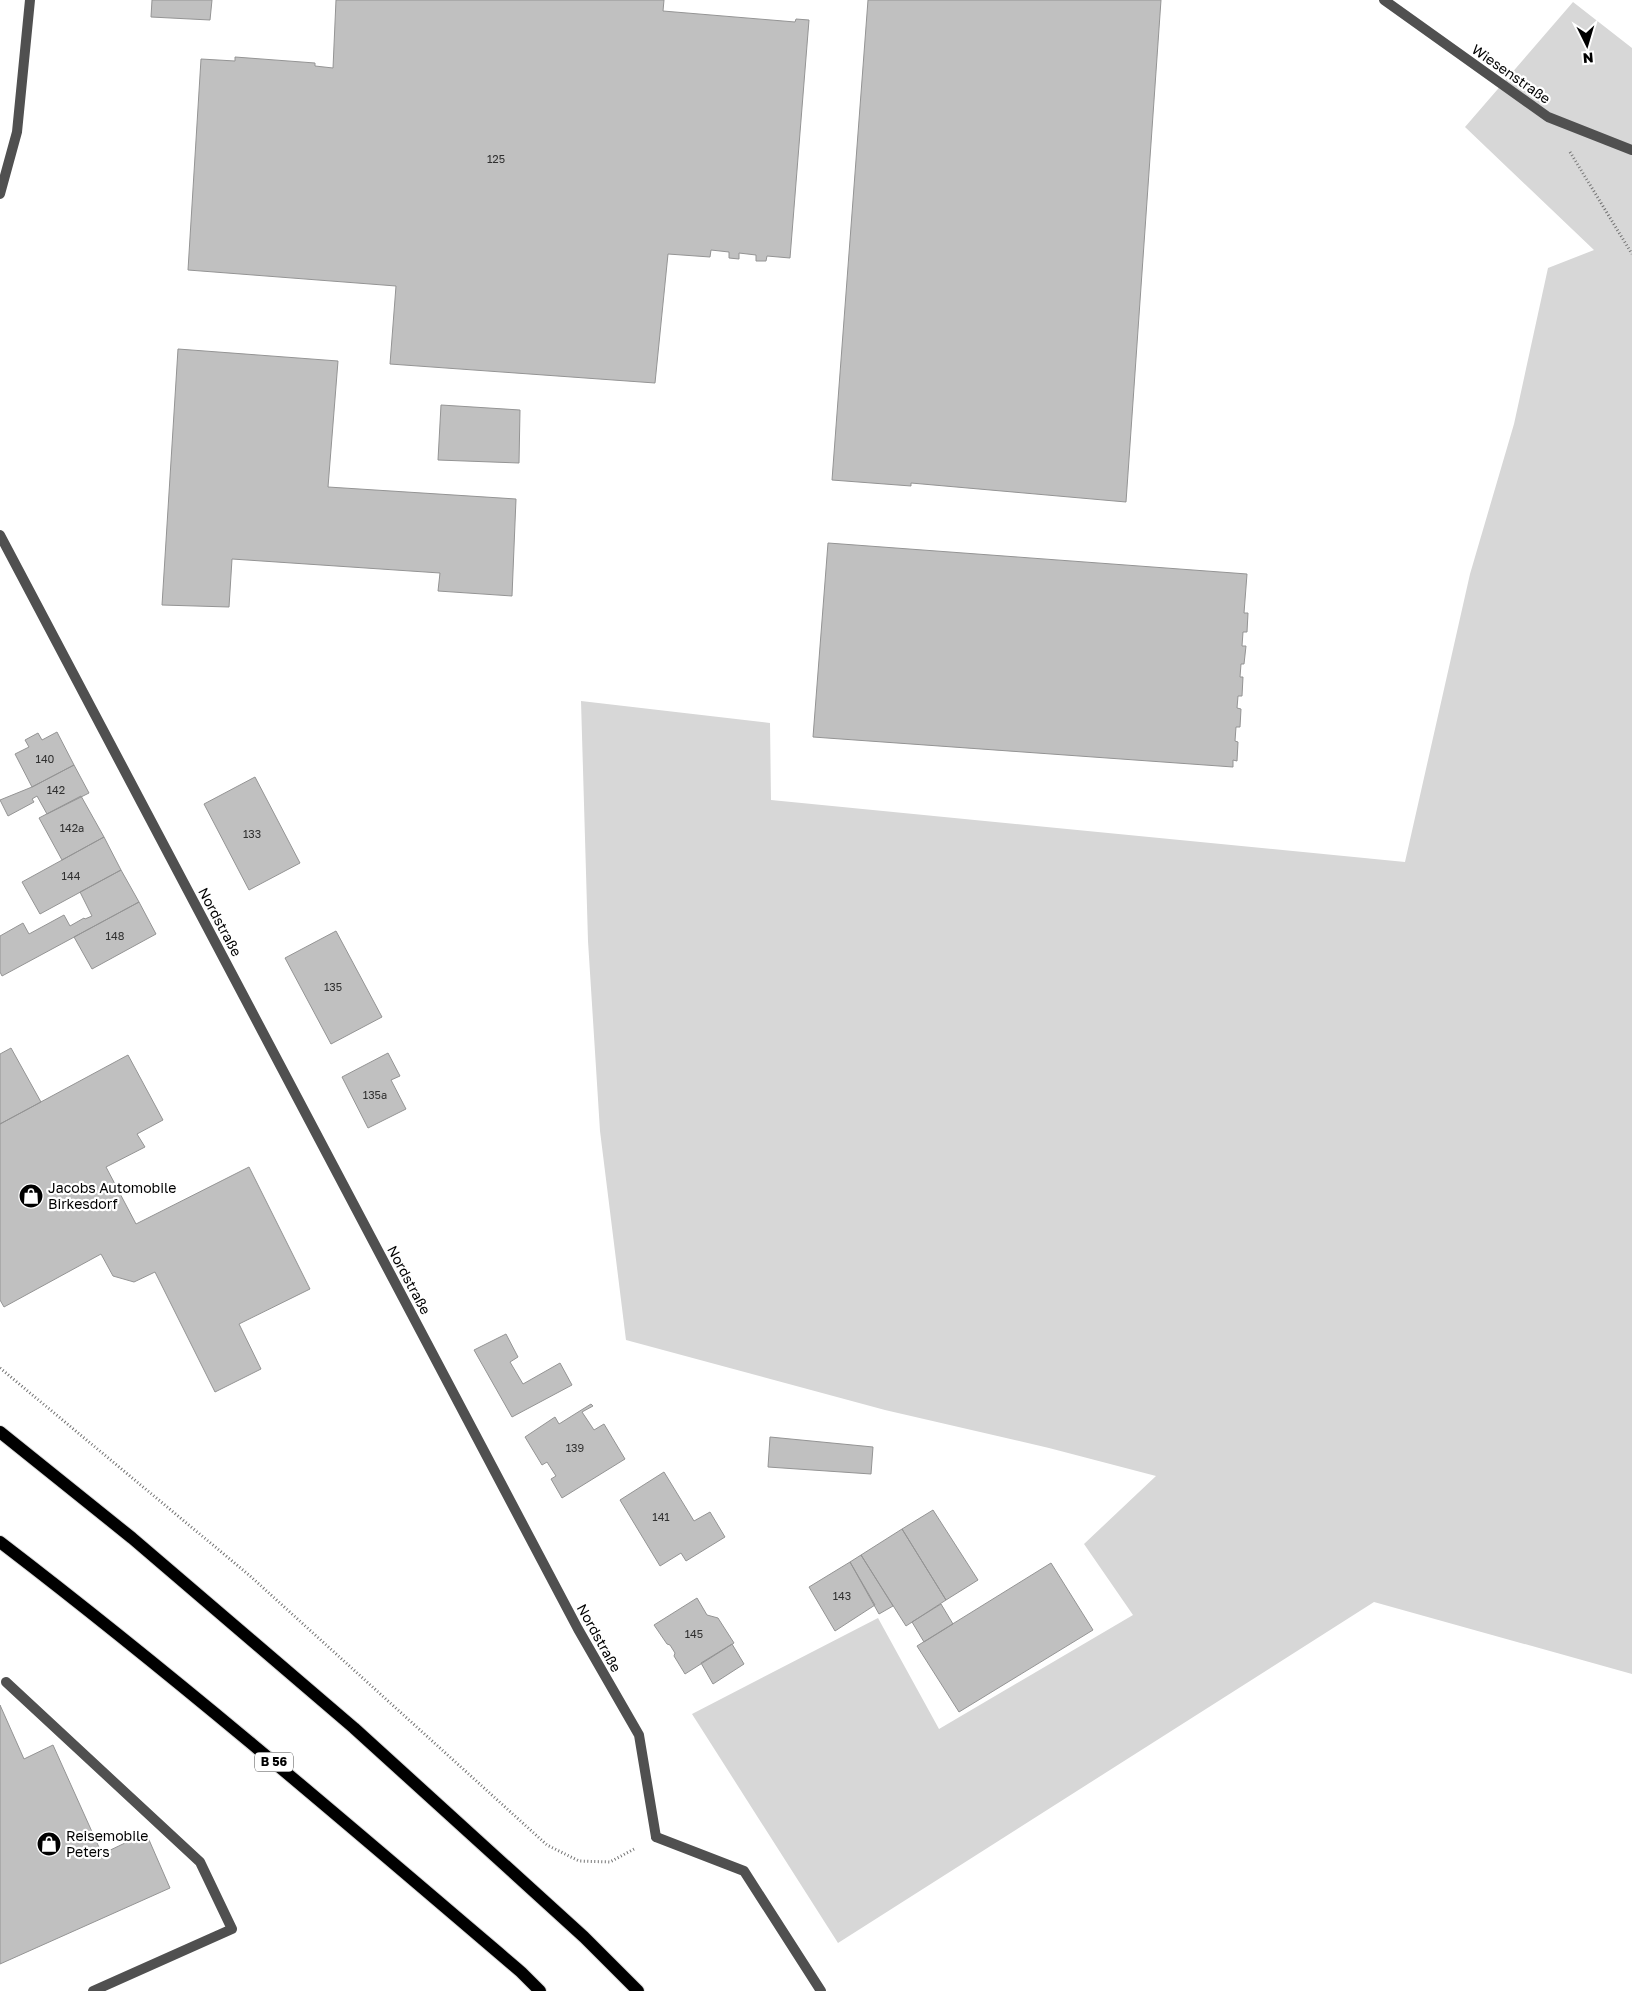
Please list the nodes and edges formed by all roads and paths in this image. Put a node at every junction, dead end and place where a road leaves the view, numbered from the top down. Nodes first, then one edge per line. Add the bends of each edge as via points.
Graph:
1 (30, 0) edge
2 (1384, 0) edge
3 (1548, 117) junction
4 (1632, 150) edge
5 (0, 194) edge
6 (1632, 254) edge
7 (0, 535) edge
8 (0, 1368) edge
9 (0, 1432) edge
10 (0, 1542) edge
11 (6, 1682) dead end
12 (656, 1837) junction
13 (93, 1991) edge
14 (540, 1991) edge
15 (638, 1991) edge
16 (821, 1991) edge

1 - 5 street via 17,132
2 - 3 street, Wiesenstraße
3 - 4 street, Wiesenstraße
3 - 6 path
7 - 12 street, Nordstraße via 578,1629 639,1735
8 - 12 path via 249,1575 547,1845 579,1861 610,1862
9 - 15 main road via 132,1538 354,1728 584,1937
10 - 14 main road, B 56 via 79,1602 302,1785
11 - 13 street via 200,1862 232,1929
12 - 16 street via 744,1871

